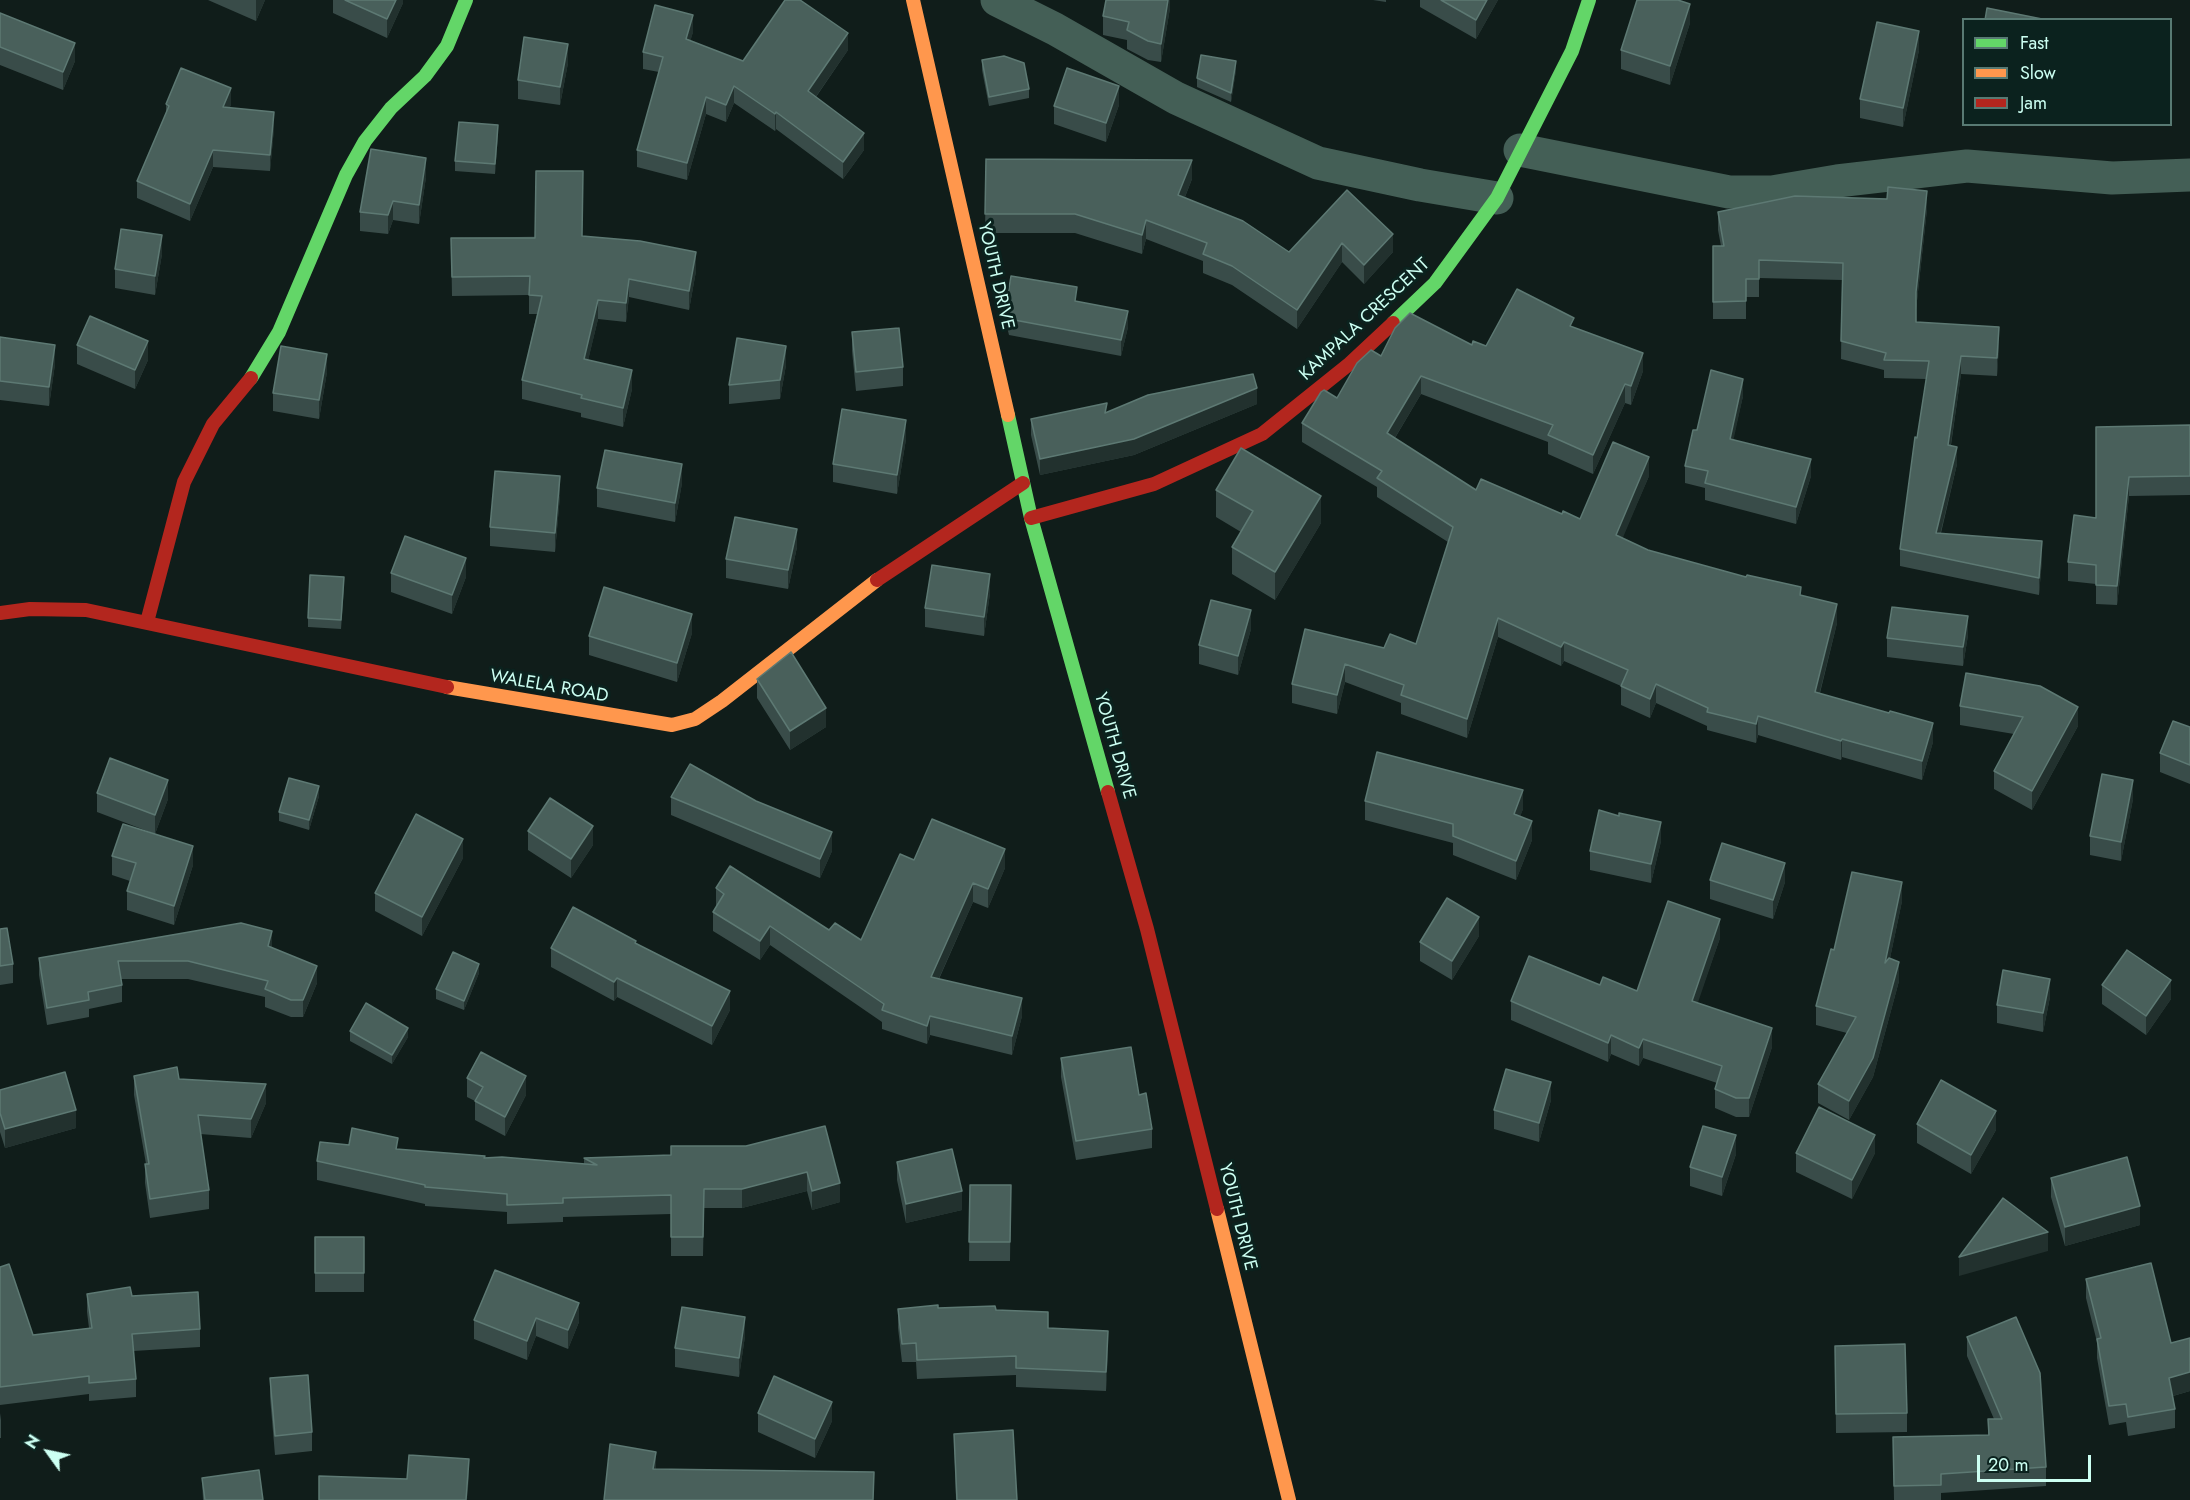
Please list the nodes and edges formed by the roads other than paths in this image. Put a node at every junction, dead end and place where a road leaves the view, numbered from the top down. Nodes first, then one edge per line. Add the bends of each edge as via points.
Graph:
1 (466, 0) edge
2 (914, 0) edge
3 (997, 0) edge
4 (1589, 0) edge
5 (1520, 150) junction
6 (2190, 175) edge
7 (1497, 198) junction
8 (1023, 483) junction
9 (1031, 518) junction
10 (0, 613) edge
11 (147, 622) junction
12 (1289, 1500) edge

1 - 11 street via 447,46 365,141 346,175 279,332 248,384 213,424 184,482
2 - 8 street, YOUTH DRIVE
3 - 7 street via 1176,98 1318,163
4 - 5 street, KAMPALA CRESCENT via 1572,51
5 - 6 street via 1729,192 1772,192 1967,166 2112,178
5 - 7 street, KAMPALA CRESCENT
7 - 9 street, KAMPALA CRESCENT via 1435,283 1348,365 1262,434 1154,484
8 - 9 street, YOUTH DRIVE
8 - 11 street, WALELA ROAD via 887,573 722,701 695,719 672,725 476,693
9 - 12 street, YOUTH DRIVE via 1148,929
10 - 11 street, WALELA ROAD via 86,610

